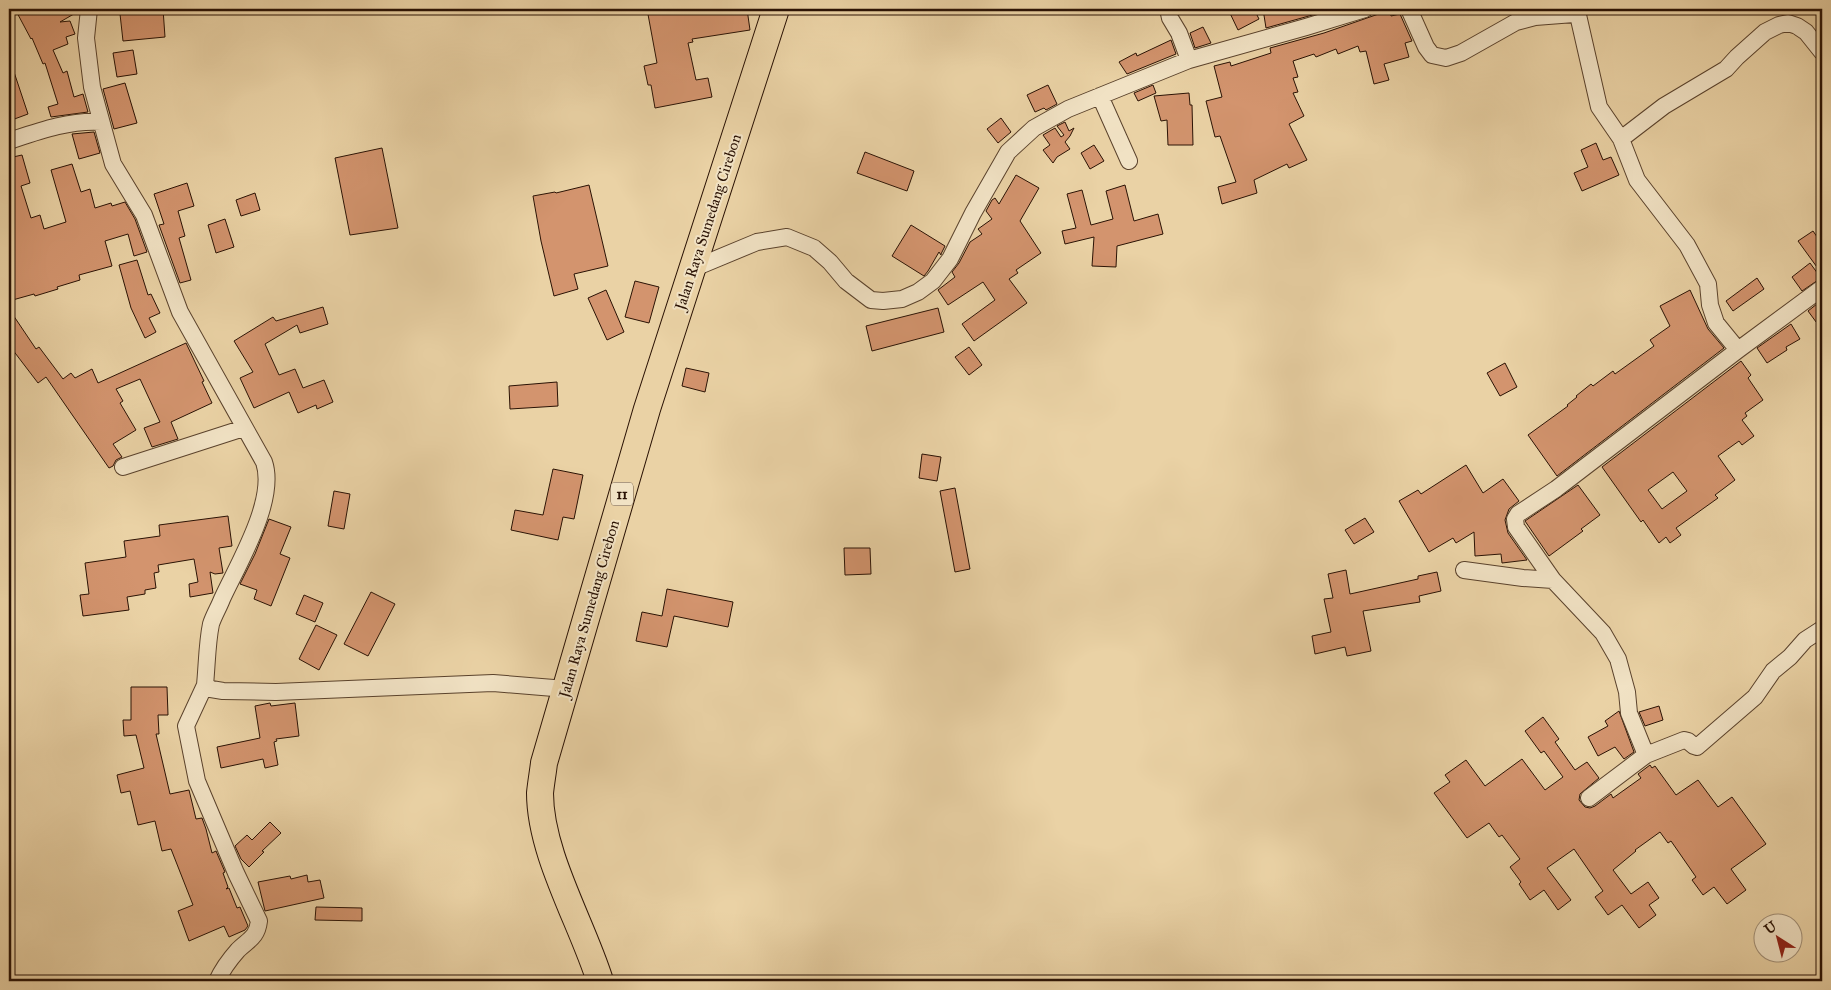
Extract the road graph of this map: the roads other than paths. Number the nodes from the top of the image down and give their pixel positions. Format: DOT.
graph roads {
  1 [pos="89,9"];
  2 [pos="776,9"];
  3 [pos="1168,9"];
  4 [pos="1365,9"];
  5 [pos="1409,9"];
  6 [pos="1822,52"];
  7 [pos="1189,60"];
  8 [pos="1100,96"];
  9 [pos="101,122"];
  10 [pos="1621,139"];
  11 [pos="9,141"];
  12 [pos="1129,161"];
  13 [pos="692,269"];
  14 [pos="1822,288"];
  15 [pos="1738,350"];
  16 [pos="244,428"];
  17 [pos="123,467"];
  18 [pos="1464,570"];
  19 [pos="1553,580"];
  20 [pos="1822,629"];
  21 [pos="205,685"];
  22 [pos="566,689"];
  23 [pos="1646,755"];
  24 [pos="1589,798"];
  25 [pos="217,981"];
  26 [pos="600,981"];
  1 -- 9 [label="street"];
  2 -- 13 [label="highway, Jalan Raya Sumedang Cirebon / 11"];
  3 -- 7 [label="street"];
  4 -- 7 [label="street"];
  5 -- 10 [label="street"];
  6 -- 10 [label="street"];
  7 -- 8 [label="street"];
  8 -- 12 [label="street"];
  8 -- 13 [label="street"];
  9 -- 11 [label="street"];
  9 -- 16 [label="street"];
  10 -- 15 [label="street"];
  13 -- 22 [label="highway, Jalan Raya Sumedang Cirebon / 11"];
  14 -- 15 [label="street"];
  15 -- 19 [label="street"];
  16 -- 17 [label="street"];
  16 -- 21 [label="street"];
  18 -- 19 [label="street"];
  19 -- 23 [label="street"];
  20 -- 23 [label="street"];
  21 -- 22 [label="street"];
  21 -- 25 [label="street"];
  22 -- 26 [label="highway, Jalan Raya Sumedang Cirebon / 11"];
  23 -- 24 [label="street"];
}
